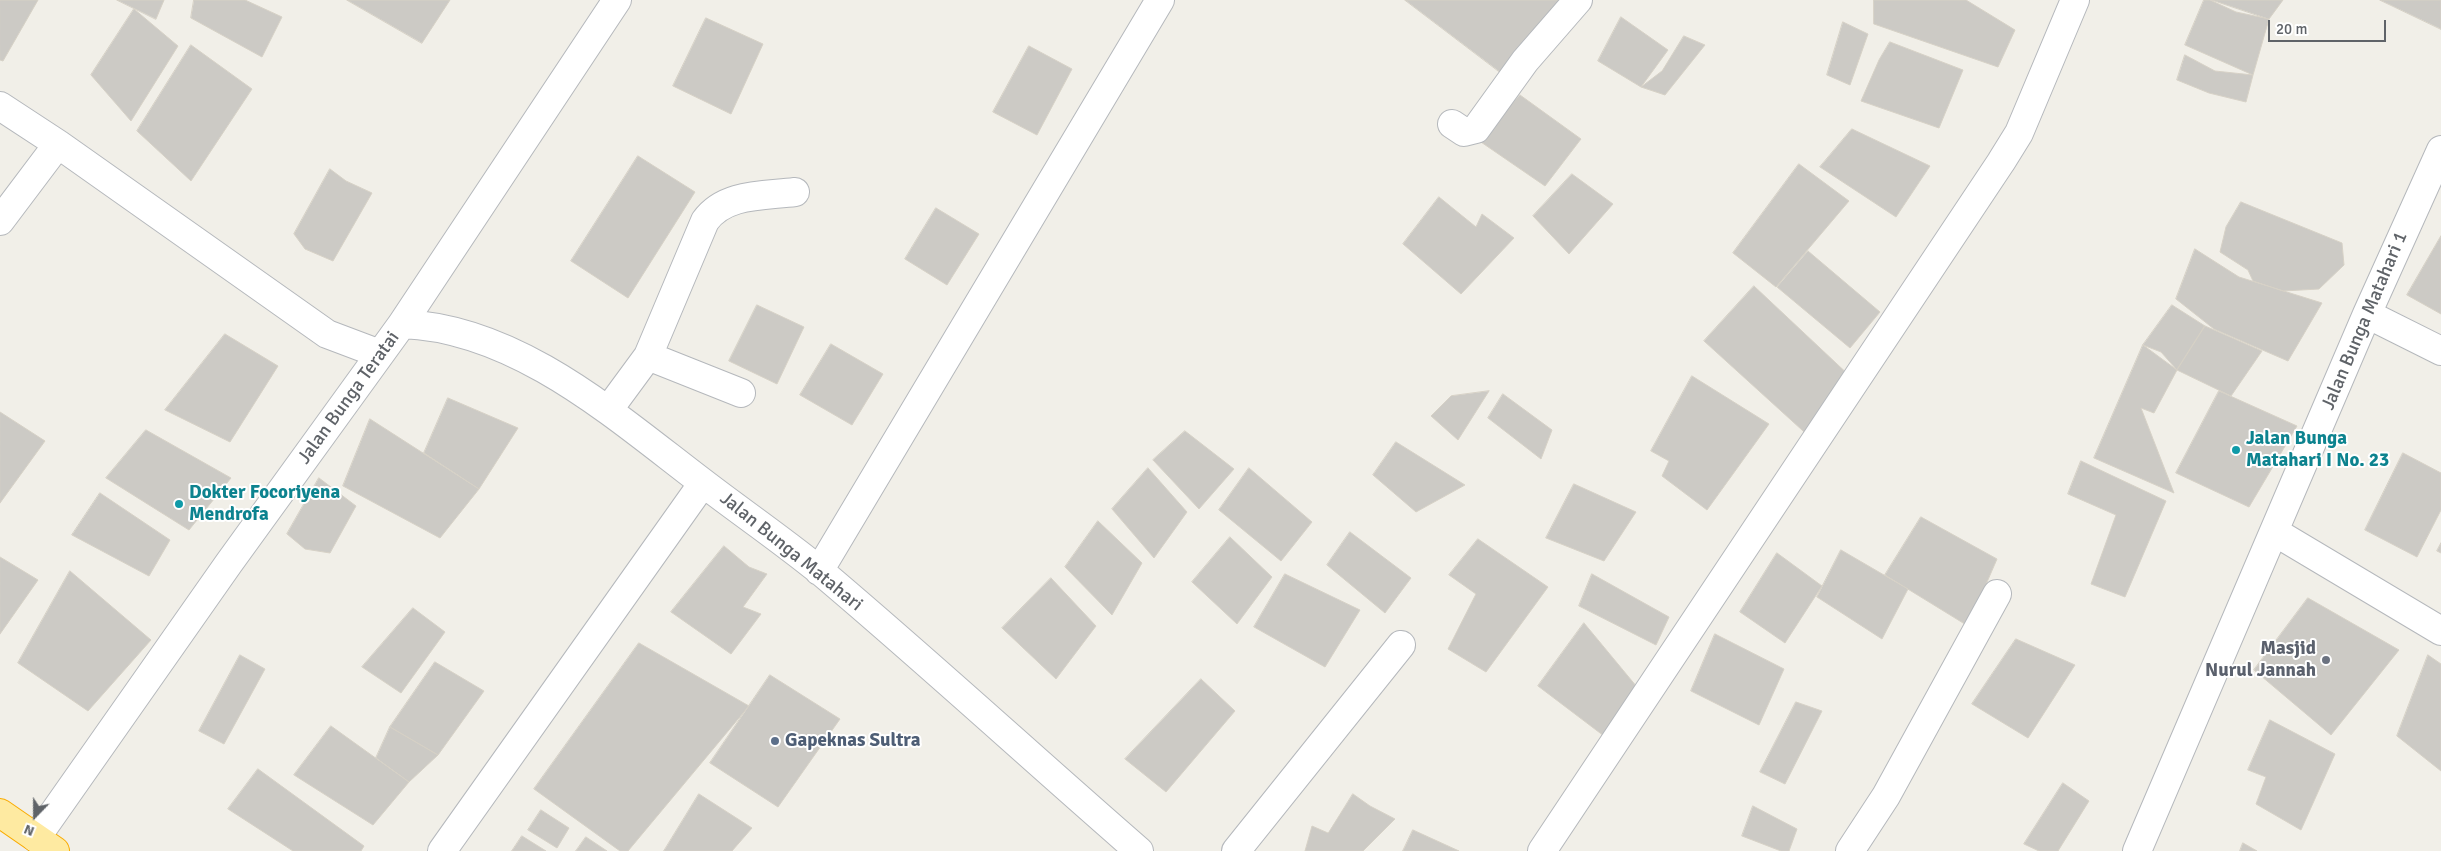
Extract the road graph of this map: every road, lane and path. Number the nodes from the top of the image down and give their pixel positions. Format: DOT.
graph roads {
  1 [pos="617,0"];
  2 [pos="1160,0"];
  3 [pos="1578,0"];
  4 [pos="2075,0"];
  5 [pos="0,106"];
  6 [pos="1452,124"];
  7 [pos="58,144"];
  8 [pos="2441,150"];
  9 [pos="795,192"];
  10 [pos="0,221"];
  11 [pos="2367,314"];
  12 [pos="402,324"];
  13 [pos="2441,351"];
  14 [pos="380,354"];
  15 [pos="648,356"];
  16 [pos="741,393"];
  17 [pos="609,409"];
  18 [pos="703,483"];
  19 [pos="2275,532"];
  20 [pos="819,570"];
  21 [pos="1997,594"];
  22 [pos="2441,631"];
  23 [pos="1401,645"];
  24 [pos="0,813"];
  25 [pos="46,845"];
  26 [pos="442,851"];
  27 [pos="1139,851"];
  28 [pos="1236,851"];
  29 [pos="1542,851"];
  30 [pos="1850,851"];
  31 [pos="2137,851"];
  1 -- 12 [label="street, Jalan Bunga Teratai"];
  2 -- 20 [label="street"];
  3 -- 6 [label="street"];
  4 -- 29 [label="street"];
  5 -- 7 [label="street"];
  7 -- 10 [label="street"];
  7 -- 14 [label="street"];
  8 -- 11 [label="street, Jalan Bunga Matahari 1"];
  9 -- 15 [label="street"];
  11 -- 13 [label="street"];
  11 -- 19 [label="street, Jalan Bunga Matahari 1"];
  12 -- 14 [label="street, Jalan Bunga Teratai"];
  12 -- 17 [label="street, Jalan Bunga Matahari"];
  14 -- 25 [label="street, Jalan Bunga Teratai"];
  15 -- 16 [label="street"];
  15 -- 17 [label="street"];
  17 -- 18 [label="street, Jalan Bunga Matahari"];
  18 -- 20 [label="street, Jalan Bunga Matahari"];
  18 -- 26 [label="street"];
  19 -- 22 [label="street"];
  19 -- 31 [label="street, Jalan Bunga Matahari 1"];
  20 -- 27 [label="street, Jalan Bunga Matahari"];
  21 -- 30 [label="street"];
  23 -- 28 [label="street"];
  24 -- 25 [label="highway"];
}
